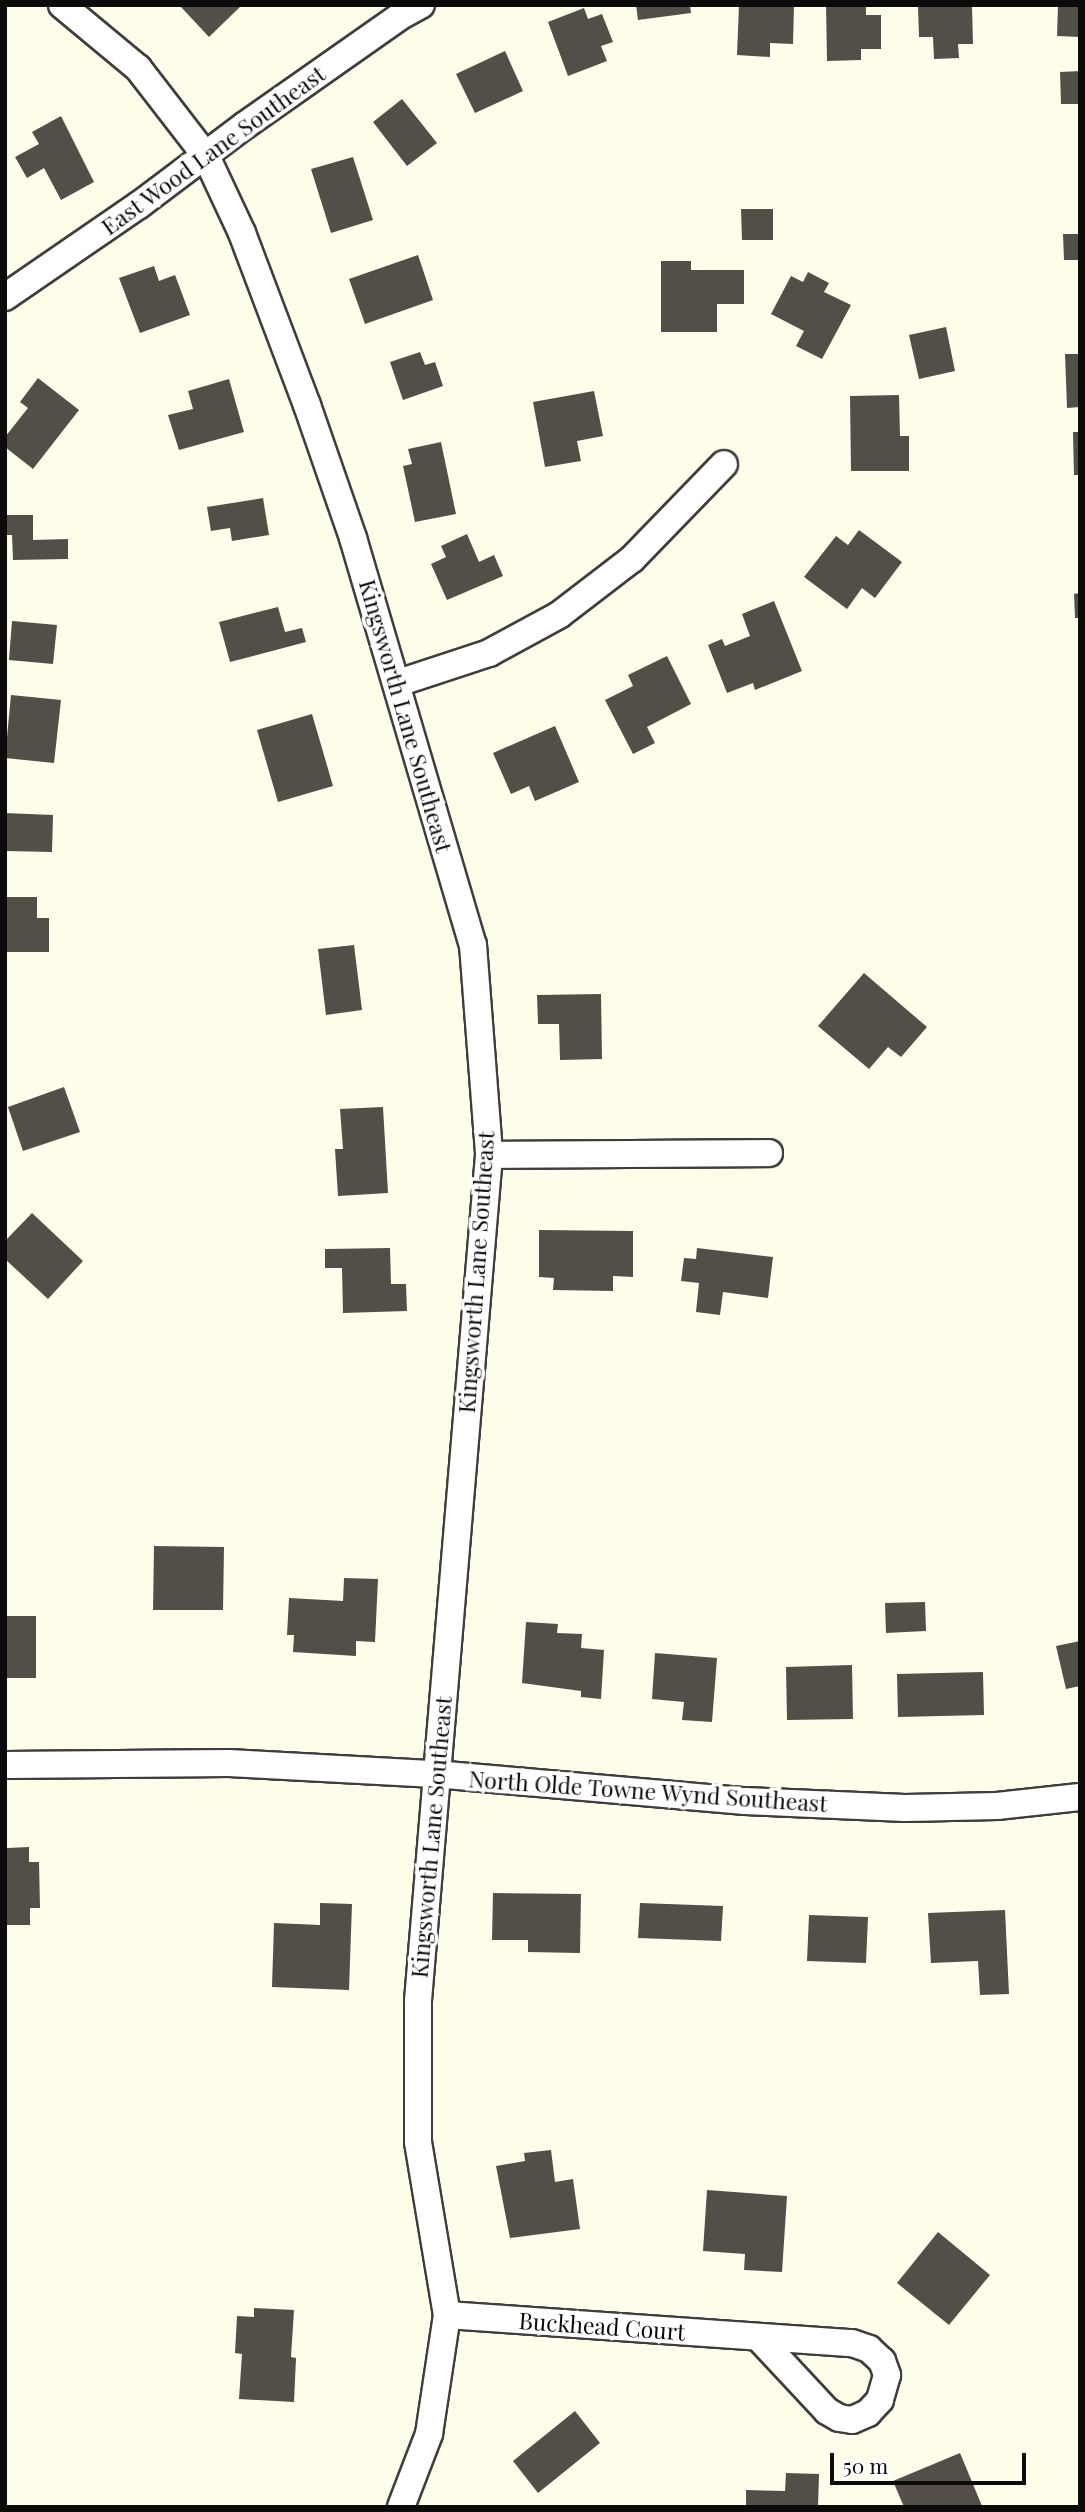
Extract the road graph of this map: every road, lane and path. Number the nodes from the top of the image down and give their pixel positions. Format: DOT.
graph roads {
  1 [pos="62,5"];
  2 [pos="421,5"];
  3 [pos="206,156"];
  4 [pos="5,297"];
  5 [pos="724,464"];
  6 [pos="398,683"];
  7 [pos="769,1153"];
  8 [pos="489,1155"];
  9 [pos="5,1765"];
  10 [pos="435,1774"];
  11 [pos="1080,1797"];
  12 [pos="447,2315"];
  13 [pos="758,2337"];
  14 [pos="401,2507"];
  1 -- 3 [label="street, Kingsworth Lane Southeast"];
  2 -- 3 [label="street, East Wood Lane Southeast"];
  3 -- 4 [label="street, East Wood Lane Southeast"];
  3 -- 6 [label="street, Kingsworth Lane Southeast"];
  5 -- 6 [label="street"];
  6 -- 8 [label="street, Kingsworth Lane Southeast"];
  7 -- 8 [label="street"];
  8 -- 10 [label="street, Kingsworth Lane Southeast"];
  9 -- 10 [label="street, North Olde Towne Wynd Southeast"];
  10 -- 11 [label="street, North Olde Towne Wynd Southeast"];
  10 -- 12 [label="street, Kingsworth Lane Southeast"];
  12 -- 13 [label="street, Buckhead Court"];
  12 -- 14 [label="street, Kingsworth Lane Southeast"];
  13 -- 13 [label="street, Buckhead Court"];
}
